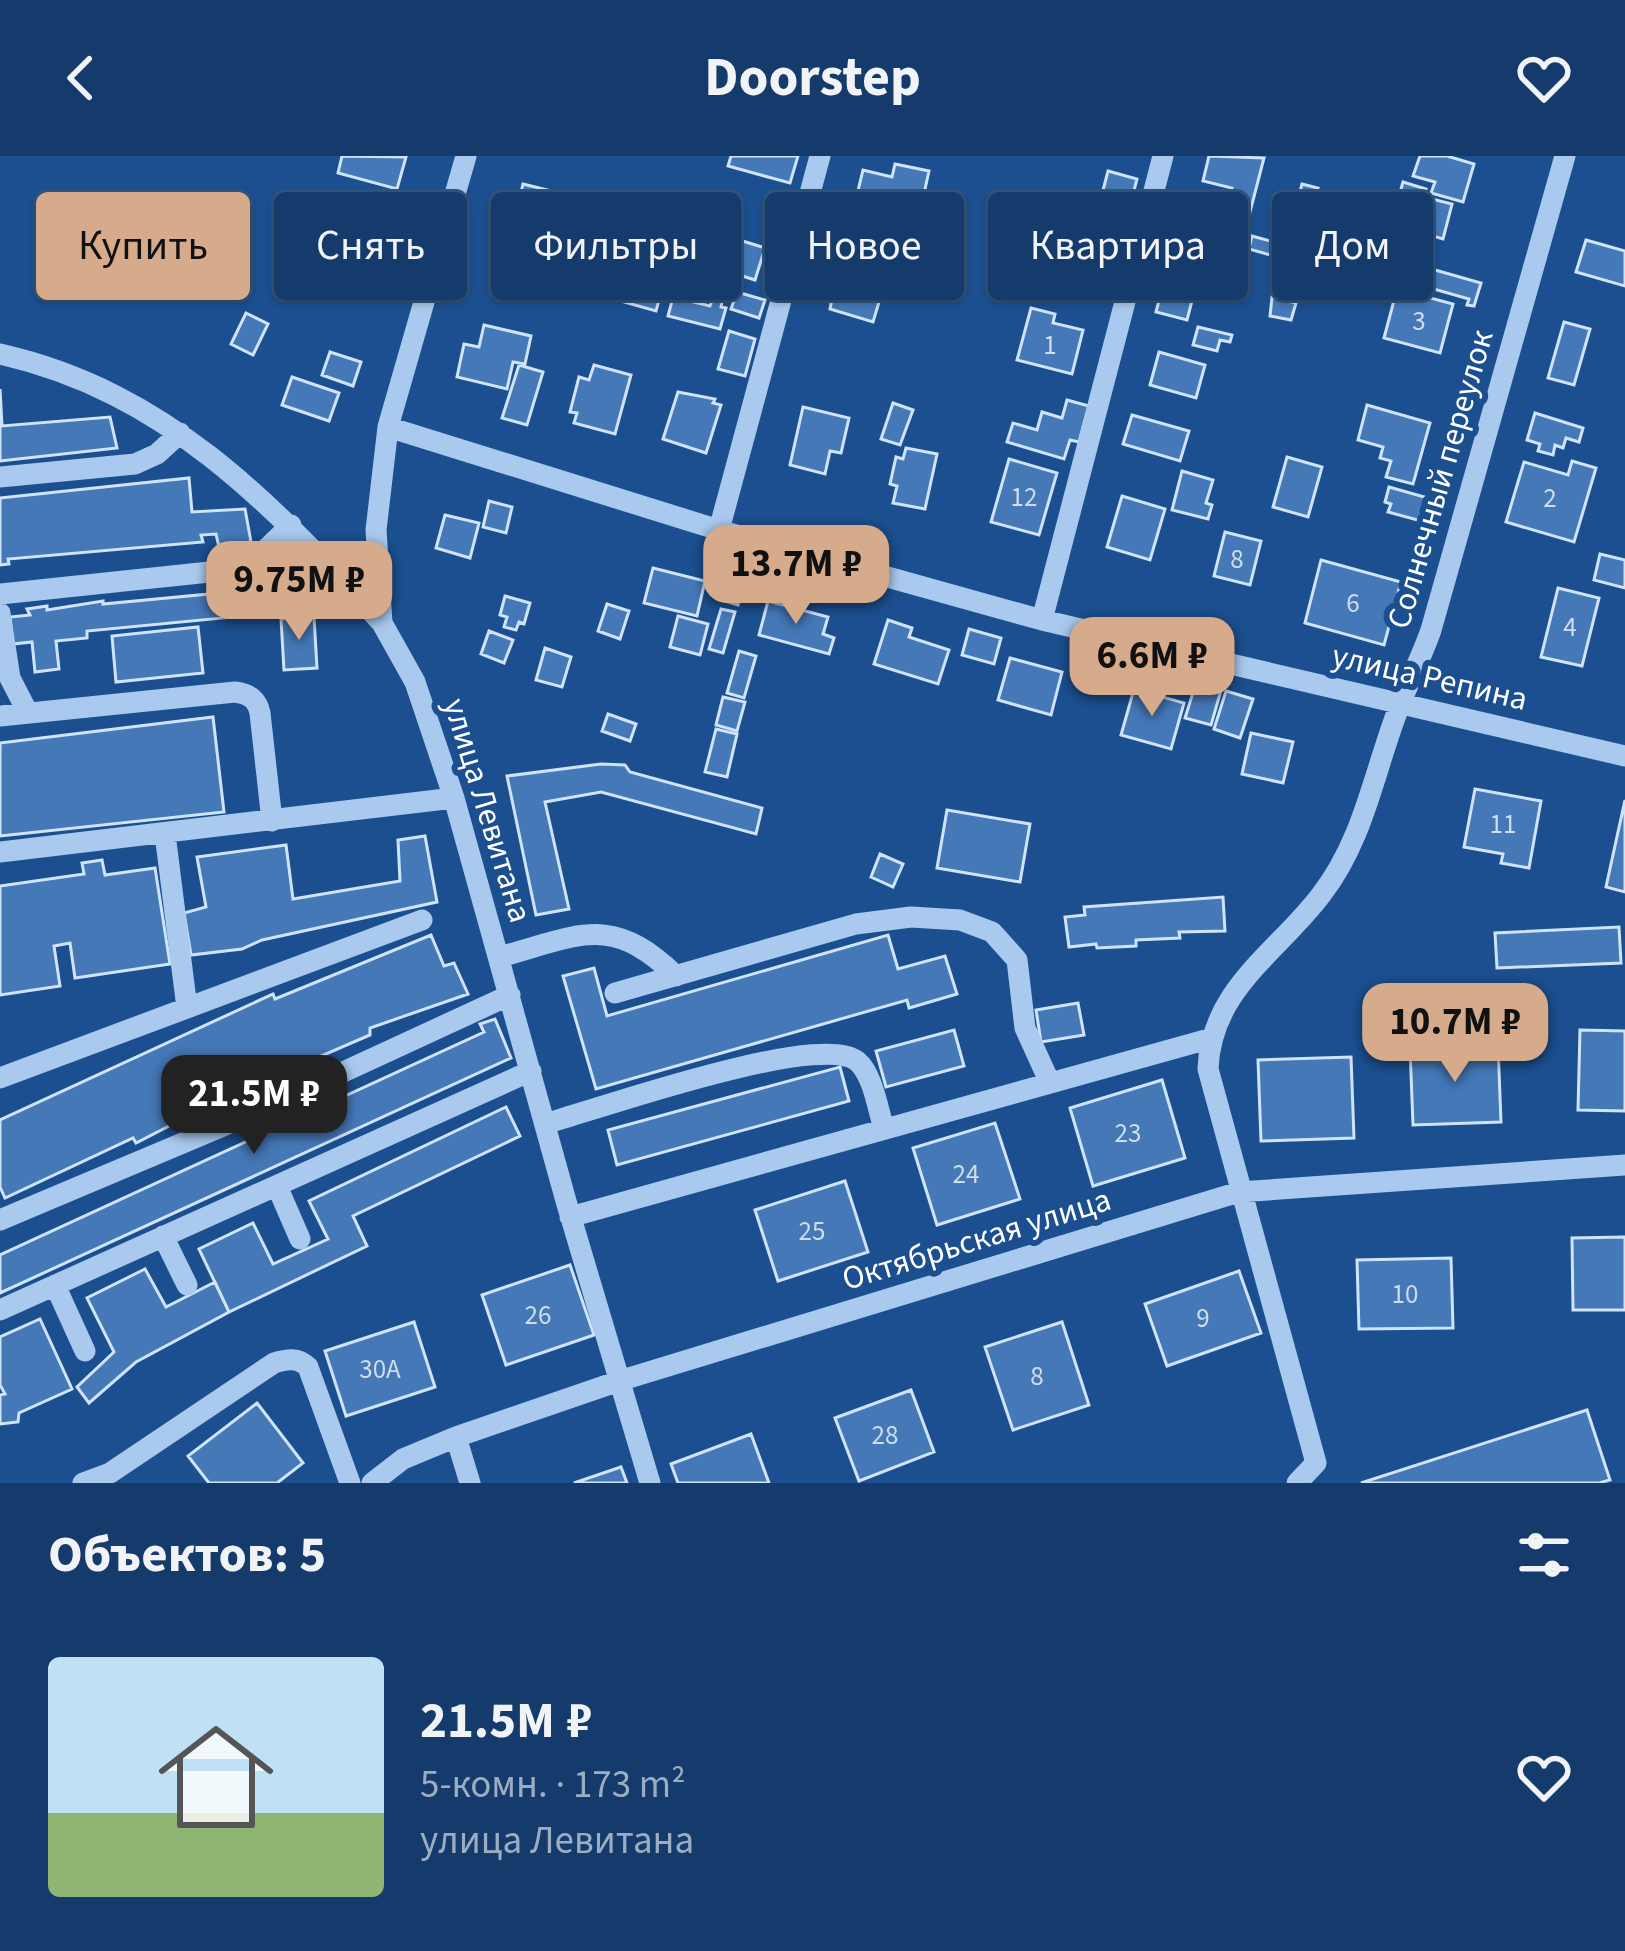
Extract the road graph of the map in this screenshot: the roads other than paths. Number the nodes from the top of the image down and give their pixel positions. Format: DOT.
graph roads {
  1 [pos="466,156"];
  2 [pos="820,156"];
  3 [pos="1163,156"];
  4 [pos="1564,156"];
  5 [pos="0,354"];
  6 [pos="388,427"];
  7 [pos="180,433"];
  8 [pos="0,477"];
  9 [pos="291,525"];
  10 [pos="719,530"];
  11 [pos="0,594"];
  12 [pos="0,613"];
  13 [pos="1042,620"];
  14 [pos="382,623"];
  15 [pos="1400,703"];
  16 [pos="28,713"];
  17 [pos="0,716"];
  18 [pos="1625,756"];
  19 [pos="454,798"];
  20 [pos="272,821"];
  21 [pos="165,834"];
  22 [pos="0,853"];
  23 [pos="422,920"];
  24 [pos="499,957"];
  25 [pos="676,976"];
  26 [pos="615,993"];
  27 [pos="510,995"];
  28 [pos="187,1008"];
  29 [pos="1212,1037"];
  30 [pos="531,1071"];
  31 [pos="0,1078"];
  32 [pos="1049,1083"];
  33 [pos="545,1124"];
  34 [pos="884,1129"];
  35 [pos="1625,1165"];
  36 [pos="277,1186"];
  37 [pos="1239,1192"];
  38 [pos="570,1217"];
  39 [pos="0,1220"];
  40 [pos="164,1236"];
  41 [pos="300,1239"];
  42 [pos="55,1285"];
  43 [pos="187,1285"];
  44 [pos="0,1310"];
  45 [pos="85,1351"];
  46 [pos="619,1381"];
  47 [pos="456,1437"];
  48 [pos="83,1483"];
  49 [pos="350,1483"];
  50 [pos="371,1483"];
  51 [pos="470,1483"];
  52 [pos="650,1483"];
  53 [pos="1298,1483"];
  1 -- 6 [label="street, улица Левитана"];
  2 -- 10 [label="street"];
  3 -- 13 [label="street"];
  4 -- 15 [label="street, Солнечный переулок"];
  5 -- 7 [label="street"];
  6 -- 10 [label="street, улица Репина"];
  6 -- 14 [label="street, улица Левитана"];
  7 -- 8 [label="street"];
  7 -- 9 [label="street"];
  9 -- 11 [label="street"];
  9 -- 14 [label="street"];
  10 -- 13 [label="street, улица Репина"];
  12 -- 16 [label="street"];
  13 -- 15 [label="street, улица Репина"];
  14 -- 19 [label="street, улица Левитана"];
  15 -- 18 [label="street, улица Репина"];
  15 -- 29 [label="street, Солнечный переулок"];
  16 -- 17 [label="street"];
  16 -- 20 [label="street"];
  19 -- 20 [label="street"];
  19 -- 24 [label="street, улица Левитана"];
  20 -- 21 [label="street"];
  21 -- 22 [label="street"];
  21 -- 28 [label="street"];
  23 -- 28 [label="street"];
  24 -- 25 [label="street"];
  24 -- 27 [label="street, улица Левитана"];
  25 -- 26 [label="street"];
  25 -- 32 [label="street"];
  27 -- 30 [label="street, улица Левитана"];
  27 -- 39 [label="street"];
  28 -- 31 [label="street"];
  29 -- 32 [label="street"];
  29 -- 37 [label="street, Солнечный переулок"];
  30 -- 33 [label="street, улица Левитана"];
  30 -- 36 [label="street"];
  32 -- 34 [label="street"];
  33 -- 34 [label="street"];
  33 -- 38 [label="street, улица Левитана"];
  34 -- 38 [label="street"];
  35 -- 37 [label="street, Октябрьская улица"];
  36 -- 40 [label="street"];
  36 -- 41 [label="street"];
  37 -- 46 [label="street, Октябрьская улица"];
  37 -- 53 [label="street, Солнечный переулок"];
  38 -- 46 [label="street, улица Левитана"];
  40 -- 42 [label="street"];
  40 -- 43 [label="street"];
  42 -- 44 [label="street"];
  42 -- 45 [label="street"];
  46 -- 47 [label="street, Октябрьская улица"];
  46 -- 52 [label="street, улица Левитана"];
  47 -- 50 [label="street, Октябрьская улица"];
  47 -- 51 [label="street"];
  48 -- 49 [label="street"];
}
